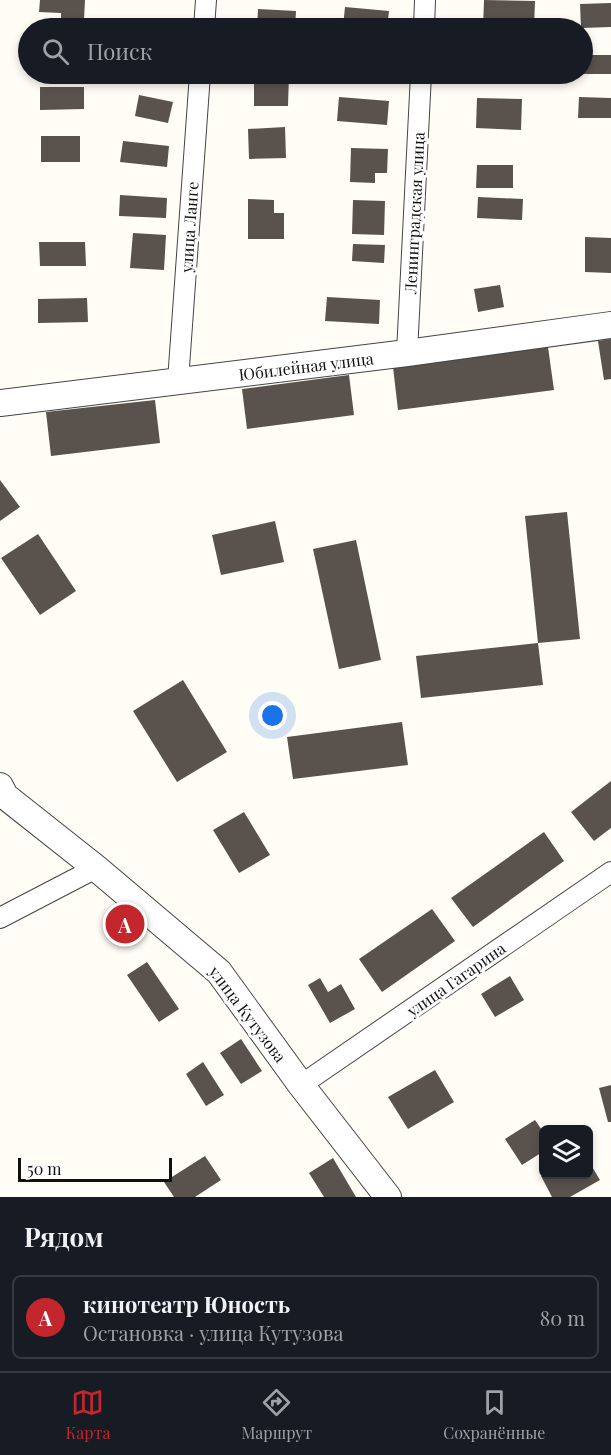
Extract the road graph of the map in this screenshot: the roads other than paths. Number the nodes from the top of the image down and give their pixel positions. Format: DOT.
graph roads {
  1 [pos="206,0"];
  2 [pos="425,0"];
  3 [pos="205,18"];
  4 [pos="424,18"];
  5 [pos="199,84"];
  6 [pos="421,84"];
  7 [pos="611,326"];
  8 [pos="407,354"];
  9 [pos="178,381"];
  10 [pos="0,403"];
  11 [pos="0,786"];
  12 [pos="96,868"];
  13 [pos="611,872"];
  14 [pos="0,918"];
  15 [pos="301,1085"];
  16 [pos="388,1197"];
  1 -- 3 [label="street"];
  2 -- 4 [label="street"];
  5 -- 9 [label="street, улица Ланге"];
  6 -- 8 [label="street, Ленинградская улица"];
  7 -- 8 [label="street, Юбилейная улица"];
  8 -- 9 [label="street, Юбилейная улица"];
  9 -- 10 [label="street, Юбилейная улица"];
  11 -- 12 [label="street, улица Кутузова"];
  12 -- 14 [label="street"];
  12 -- 15 [label="street, улица Кутузова"];
  13 -- 15 [label="street, улица Гагарина"];
  15 -- 16 [label="street, улица Кутузова"];
}
